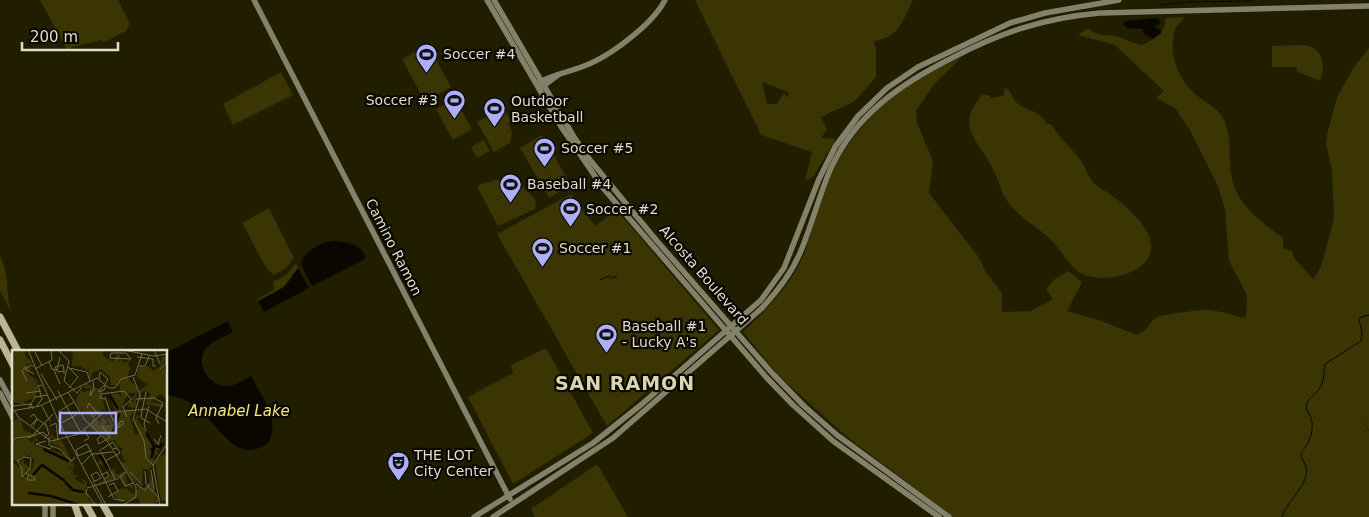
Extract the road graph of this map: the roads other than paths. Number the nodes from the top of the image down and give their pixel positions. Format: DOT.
graph roads {
  1 [pos="254,0"];
  2 [pos="487,0"];
  3 [pos="494,0"];
  4 [pos="665,0"];
  5 [pos="1119,0"];
  6 [pos="1369,6"];
  7 [pos="543,83"];
  8 [pos="537,86"];
  9 [pos="0,317"];
  10 [pos="732,326"];
  11 [pos="726,331"];
  12 [pos="737,332"];
  13 [pos="731,336"];
  14 [pos="0,340"];
  15 [pos="17,350"];
  16 [pos="12,363"];
  17 [pos="0,380"];
  18 [pos="0,393"];
  19 [pos="12,402"];
  20 [pos="12,416"];
  21 [pos="510,497"];
  22 [pos="45,504"];
  23 [pos="53,504"];
  24 [pos="74,504"];
  25 [pos="86,504"];
  26 [pos="98,504"];
  27 [pos="103,504"];
  28 [pos="514,505"];
  29 [pos="45,517"];
  30 [pos="53,517"];
  31 [pos="79,517"];
  32 [pos="93,517"];
  33 [pos="105,517"];
  34 [pos="110,517"];
  35 [pos="474,517"];
  36 [pos="493,517"];
  37 [pos="939,517"];
  38 [pos="949,517"];
  1 -- 21 [label="main road, Camino Ramon"];
  2 -- 8 [label="main road, Alcosta Boulevard"];
  3 -- 7 [label="main road, Alcosta Boulevard"];
  4 -- 7 [label="main road"];
  5 -- 10 [label="main road"];
  6 -- 12 [label="main road"];
  7 -- 8 [label="main road"];
  7 -- 10 [label="main road, Alcosta Boulevard"];
  8 -- 11 [label="main road, Alcosta Boulevard"];
  9 -- 15 [label="highway"];
  10 -- 11 [label="main road"];
  10 -- 12 [label="main road, Alcosta Boulevard"];
  11 -- 13 [label="main road, Alcosta Boulevard"];
  11 -- 21 [label="main road"];
  12 -- 13 [label="main road"];
  12 -- 38 [label="main road, Alcosta Boulevard"];
  13 -- 28 [label="main road"];
  13 -- 37 [label="main road, Alcosta Boulevard"];
  14 -- 16 [label="highway"];
  17 -- 19 [label="main road"];
  18 -- 20 [label="main road"];
  21 -- 28 [label="main road, Camino Ramon"];
  21 -- 35 [label="main road"];
  22 -- 29 [label="main road"];
  23 -- 30 [label="main road"];
  24 -- 31 [label="highway"];
  25 -- 32 [label="highway"];
  26 -- 33 [label="highway"];
  27 -- 34 [label="highway"];
  28 -- 36 [label="main road"];
}
